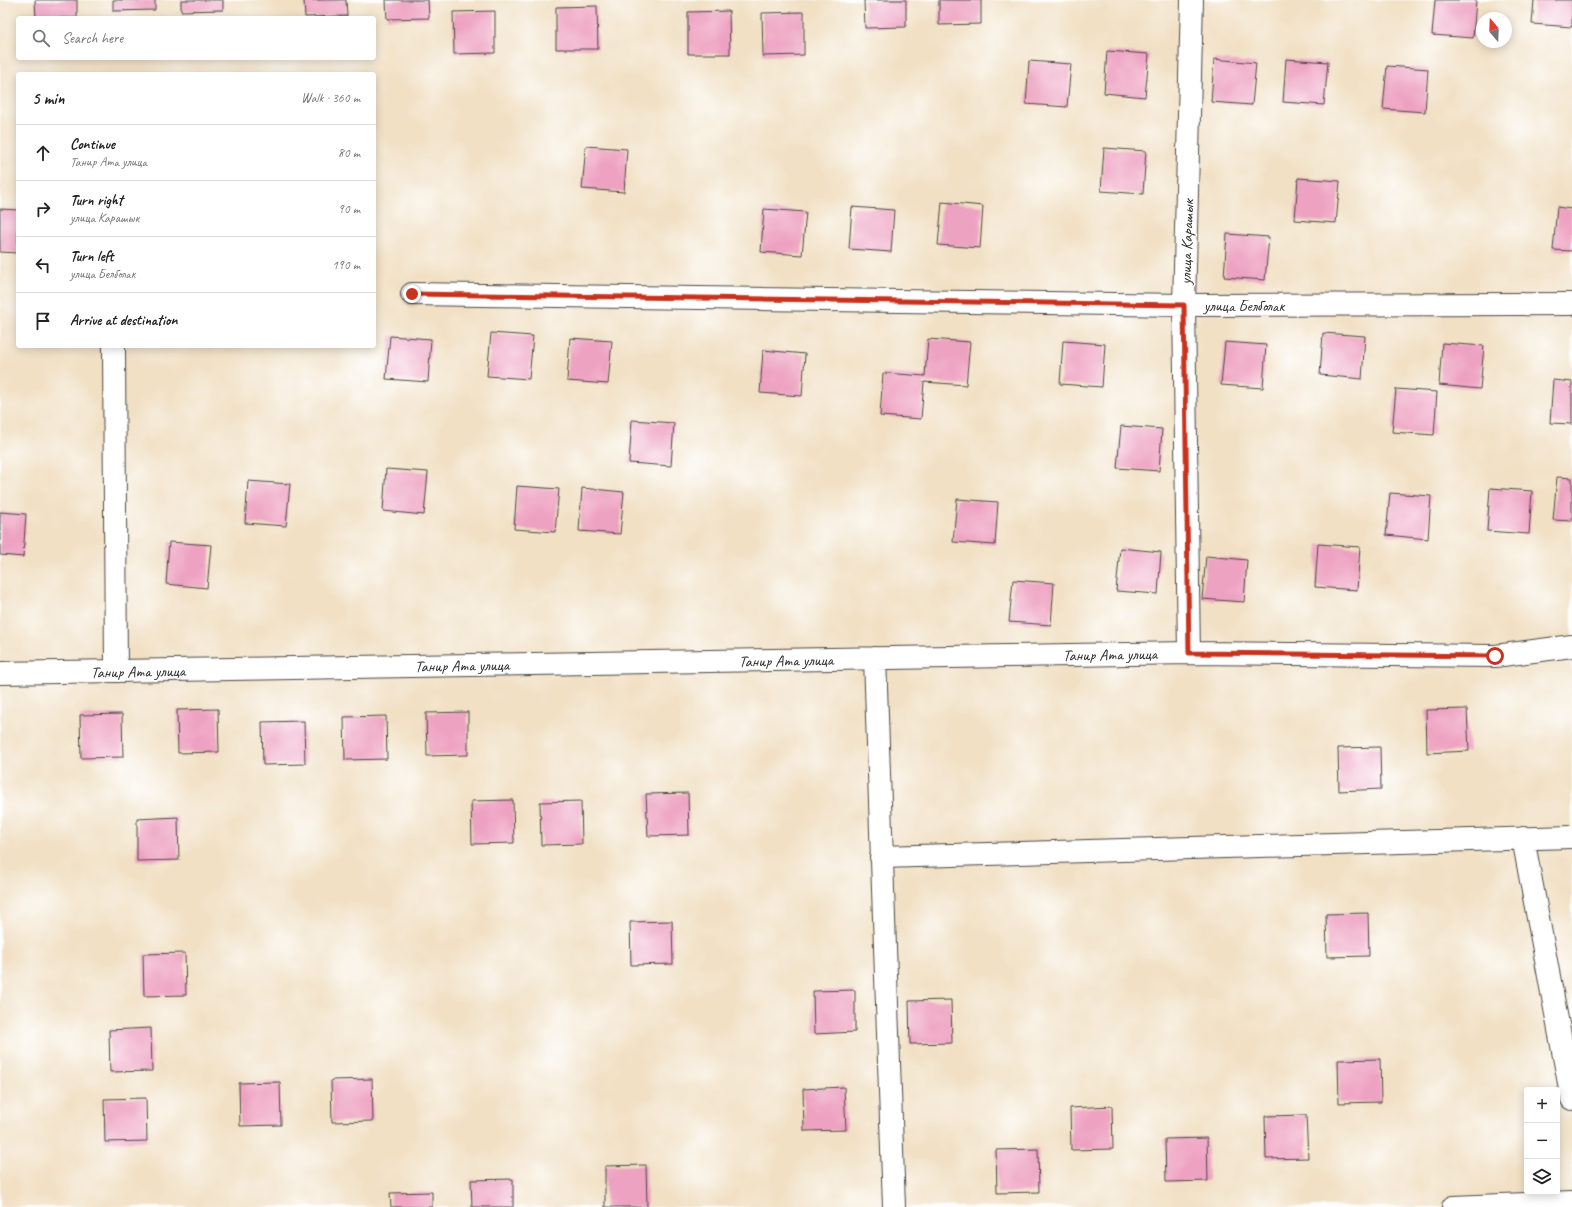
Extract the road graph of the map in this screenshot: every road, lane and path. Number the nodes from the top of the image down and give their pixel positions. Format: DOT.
graph roads {
  1 [pos="1192,0"];
  2 [pos="412,294"];
  3 [pos="1572,304"];
  4 [pos="1184,305"];
  5 [pos="114,348"];
  6 [pos="1572,646"];
  7 [pos="1189,653"];
  8 [pos="875,658"];
  9 [pos="116,671"];
  10 [pos="0,673"];
  11 [pos="1572,837"];
  12 [pos="1523,838"];
  13 [pos="881,857"];
  14 [pos="1572,1099"];
  15 [pos="1572,1202"];
  16 [pos="894,1207"];
  17 [pos="1453,1207"];
  1 -- 4 [label="street, улица Карашык"];
  2 -- 4 [label="street, улица Белболак"];
  3 -- 4 [label="street, улица Белболак"];
  4 -- 7 [label="street, улица Карашык"];
  5 -- 9 [label="street"];
  6 -- 7 [label="street, Танир Ата улица"];
  7 -- 8 [label="street, Танир Ата улица"];
  8 -- 9 [label="street, Танир Ата улица"];
  8 -- 13 [label="street"];
  9 -- 10 [label="street, Танир Ата улица"];
  11 -- 12 [label="street"];
  12 -- 13 [label="street"];
  12 -- 14 [label="street"];
  13 -- 16 [label="street"];
  15 -- 17 [label="street"];
}
